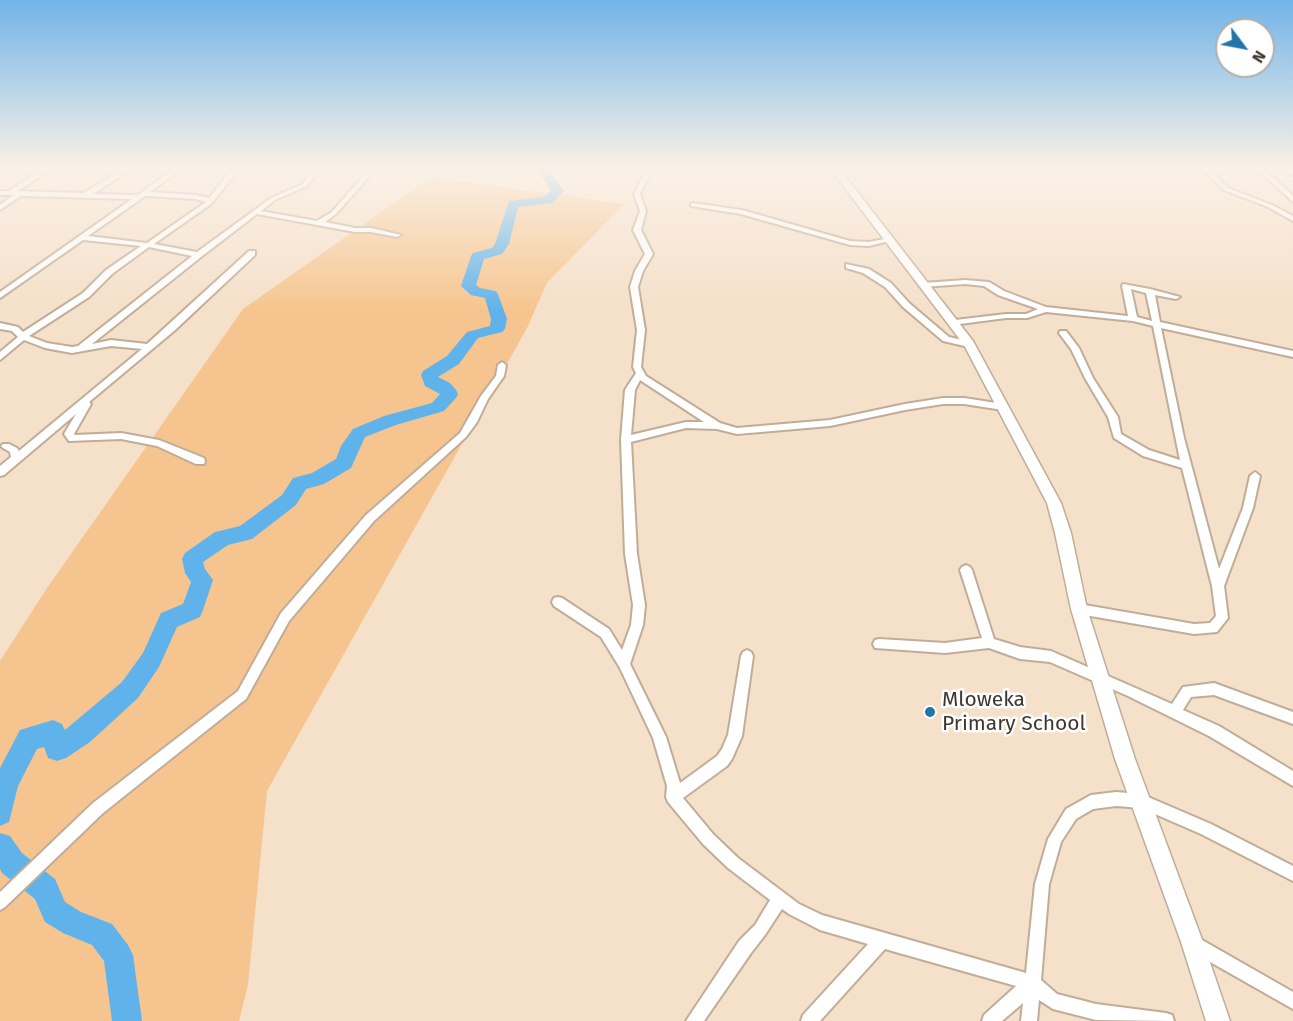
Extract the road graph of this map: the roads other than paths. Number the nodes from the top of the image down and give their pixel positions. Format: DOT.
graph roads {
  1 [pos="115,215"];
  2 [pos="191,215"];
  3 [pos="252,215"];
  4 [pos="271,215"];
  5 [pos="332,215"];
  6 [pos="642,215"];
  7 [pos="751,215"];
  8 [pos="870,215"];
  9 [pos="319,223"];
  10 [pos="397,235"];
  11 [pos="82,238"];
  12 [pos="889,240"];
  13 [pos="148,245"];
  14 [pos="252,253"];
  15 [pos="198,255"];
  16 [pos="849,266"];
  17 [pos="923,285"];
  18 [pos="1150,291"];
  19 [pos="0,296"];
  20 [pos="1176,297"];
  21 [pos="1045,309"];
  22 [pos="1133,320"];
  23 [pos="955,323"];
  24 [pos="1156,324"];
  25 [pos="0,326"];
  26 [pos="1063,333"];
  27 [pos="23,337"];
  28 [pos="969,344"];
  29 [pos="147,347"];
  30 [pos="81,348"];
  31 [pos="1293,354"];
  32 [pos="0,357"];
  33 [pos="502,365"];
  34 [pos="639,375"];
  35 [pos="92,394"];
  36 [pos="1003,407"];
  37 [pos="717,426"];
  38 [pos="626,440"];
  39 [pos="6,446"];
  40 [pos="16,458"];
  41 [pos="200,461"];
  42 [pos="1185,465"];
  43 [pos="0,472"];
  44 [pos="1255,477"];
  45 [pos="966,570"];
  46 [pos="1218,586"];
  47 [pos="558,602"];
  48 [pos="1079,609"];
  49 [pos="989,643"];
  50 [pos="879,644"];
  51 [pos="747,656"];
  52 [pos="624,664"];
  53 [pos="1100,679"];
  54 [pos="1174,712"];
  55 [pos="1293,718"];
  56 [pos="1293,779"];
  57 [pos="673,797"];
  58 [pos="1141,801"];
  59 [pos="1293,874"];
  60 [pos="779,899"];
  61 [pos="0,902"];
  62 [pos="882,940"];
  63 [pos="1192,942"];
  64 [pos="1032,982"];
  65 [pos="1293,1001"];
  66 [pos="694,1021"];
  67 [pos="809,1021"];
  68 [pos="990,1021"];
  69 [pos="1029,1021"];
  70 [pos="1166,1021"];
  71 [pos="1218,1021"];
  1 -- 11 [label="street"];
  2 -- 13 [label="street"];
  3 -- 15 [label="street"];
  4 -- 9 [label="street"];
  5 -- 9 [label="street"];
  6 -- 34 [label="street"];
  7 -- 12 [label="street"];
  8 -- 12 [label="main road"];
  9 -- 10 [label="street"];
  11 -- 13 [label="street"];
  11 -- 19 [label="street"];
  12 -- 17 [label="main road"];
  13 -- 15 [label="street"];
  13 -- 27 [label="street"];
  14 -- 29 [label="street"];
  15 -- 30 [label="street"];
  16 -- 28 [label="street"];
  17 -- 21 [label="street"];
  17 -- 23 [label="main road"];
  18 -- 20 [label="street"];
  18 -- 22 [label="street"];
  18 -- 24 [label="street"];
  21 -- 22 [label="street"];
  21 -- 23 [label="street"];
  22 -- 24 [label="street"];
  23 -- 28 [label="main road"];
  24 -- 31 [label="street"];
  24 -- 42 [label="street"];
  25 -- 27 [label="street"];
  26 -- 42 [label="street"];
  27 -- 30 [label="street"];
  27 -- 32 [label="street"];
  28 -- 36 [label="main road"];
  29 -- 30 [label="street"];
  29 -- 35 [label="street"];
  33 -- 61 [label="street"];
  34 -- 37 [label="street"];
  34 -- 38 [label="street"];
  35 -- 40 [label="street"];
  35 -- 41 [label="street"];
  36 -- 37 [label="street"];
  36 -- 48 [label="main road"];
  37 -- 38 [label="street"];
  38 -- 52 [label="street"];
  39 -- 40 [label="street"];
  40 -- 43 [label="street"];
  42 -- 46 [label="street"];
  44 -- 46 [label="street"];
  45 -- 49 [label="street"];
  46 -- 48 [label="street"];
  47 -- 52 [label="street"];
  48 -- 53 [label="main road"];
  49 -- 50 [label="street"];
  49 -- 53 [label="street"];
  51 -- 57 [label="street"];
  52 -- 57 [label="street"];
  53 -- 54 [label="street"];
  53 -- 58 [label="main road"];
  54 -- 55 [label="street"];
  54 -- 56 [label="street"];
  57 -- 60 [label="street"];
  58 -- 59 [label="street"];
  58 -- 63 [label="main road"];
  58 -- 64 [label="street"];
  60 -- 62 [label="street"];
  60 -- 66 [label="street"];
  62 -- 64 [label="street"];
  62 -- 67 [label="street"];
  63 -- 65 [label="street"];
  63 -- 71 [label="main road"];
  64 -- 68 [label="street"];
  64 -- 69 [label="street"];
  64 -- 70 [label="street"];
}
